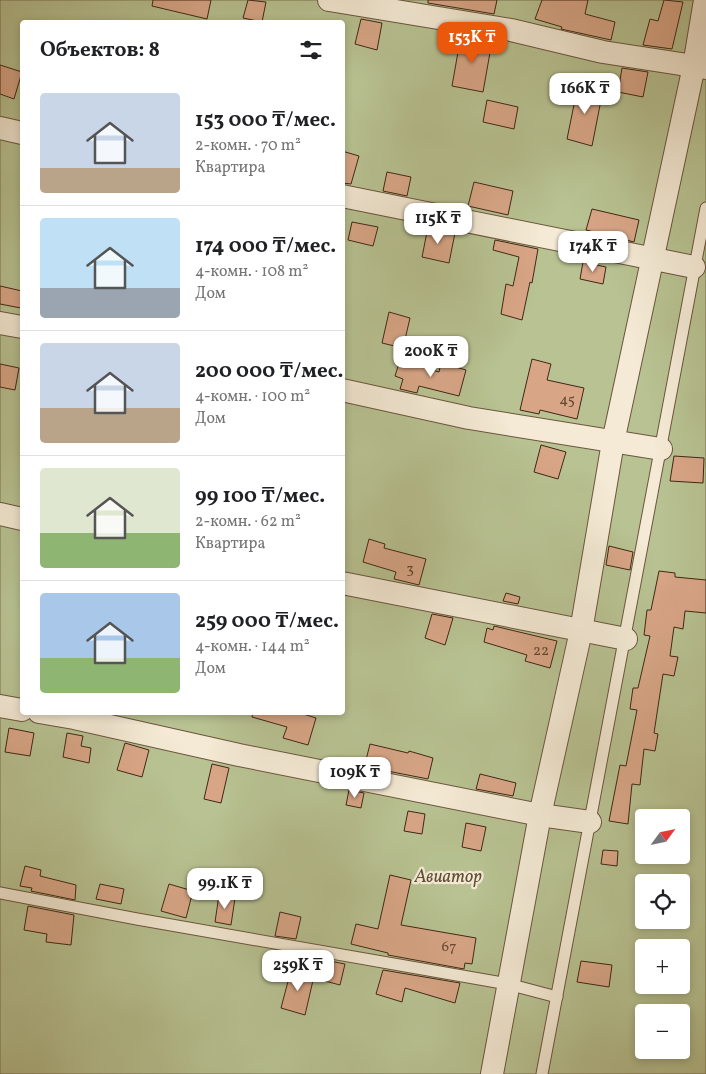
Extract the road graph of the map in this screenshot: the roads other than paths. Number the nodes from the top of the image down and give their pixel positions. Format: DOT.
graph roads {
  1 [pos="328,0"];
  2 [pos="705,0"];
  3 [pos="700,67"];
  4 [pos="0,128"];
  5 [pos="20,133"];
  6 [pos="345,197"];
  7 [pos="706,208"];
  8 [pos="652,259"];
  9 [pos="694,267"];
  10 [pos="0,323"];
  11 [pos="20,327"];
  12 [pos="345,391"];
  13 [pos="613,442"];
  14 [pos="661,449"];
  15 [pos="0,514"];
  16 [pos="20,519"];
  17 [pos="345,584"];
  18 [pos="581,631"];
  19 [pos="626,639"];
  20 [pos="0,706"];
  21 [pos="20,710"];
  22 [pos="56,715"];
  23 [pos="540,815"];
  24 [pos="590,822"];
  25 [pos="0,893"];
  26 [pos="508,984"];
  27 [pos="557,997"];
  28 [pos="492,1074"];
  29 [pos="542,1074"];
  1 -- 3 [label="street"];
  2 -- 3 [label="street"];
  3 -- 8 [label="street"];
  4 -- 5 [label="street"];
  6 -- 8 [label="street"];
  7 -- 9 [label="lane"];
  8 -- 9 [label="street"];
  8 -- 13 [label="street"];
  9 -- 14 [label="lane"];
  10 -- 11 [label="street"];
  12 -- 13 [label="street"];
  13 -- 14 [label="street"];
  13 -- 18 [label="street"];
  14 -- 19 [label="lane"];
  15 -- 16 [label="street"];
  17 -- 18 [label="street"];
  18 -- 19 [label="street"];
  18 -- 23 [label="street"];
  19 -- 24 [label="lane"];
  20 -- 21 [label="street"];
  22 -- 23 [label="street"];
  23 -- 24 [label="street"];
  23 -- 26 [label="street"];
  24 -- 27 [label="lane"];
  25 -- 26 [label="lane"];
  26 -- 27 [label="lane"];
  26 -- 28 [label="street"];
  27 -- 29 [label="lane"];
}
